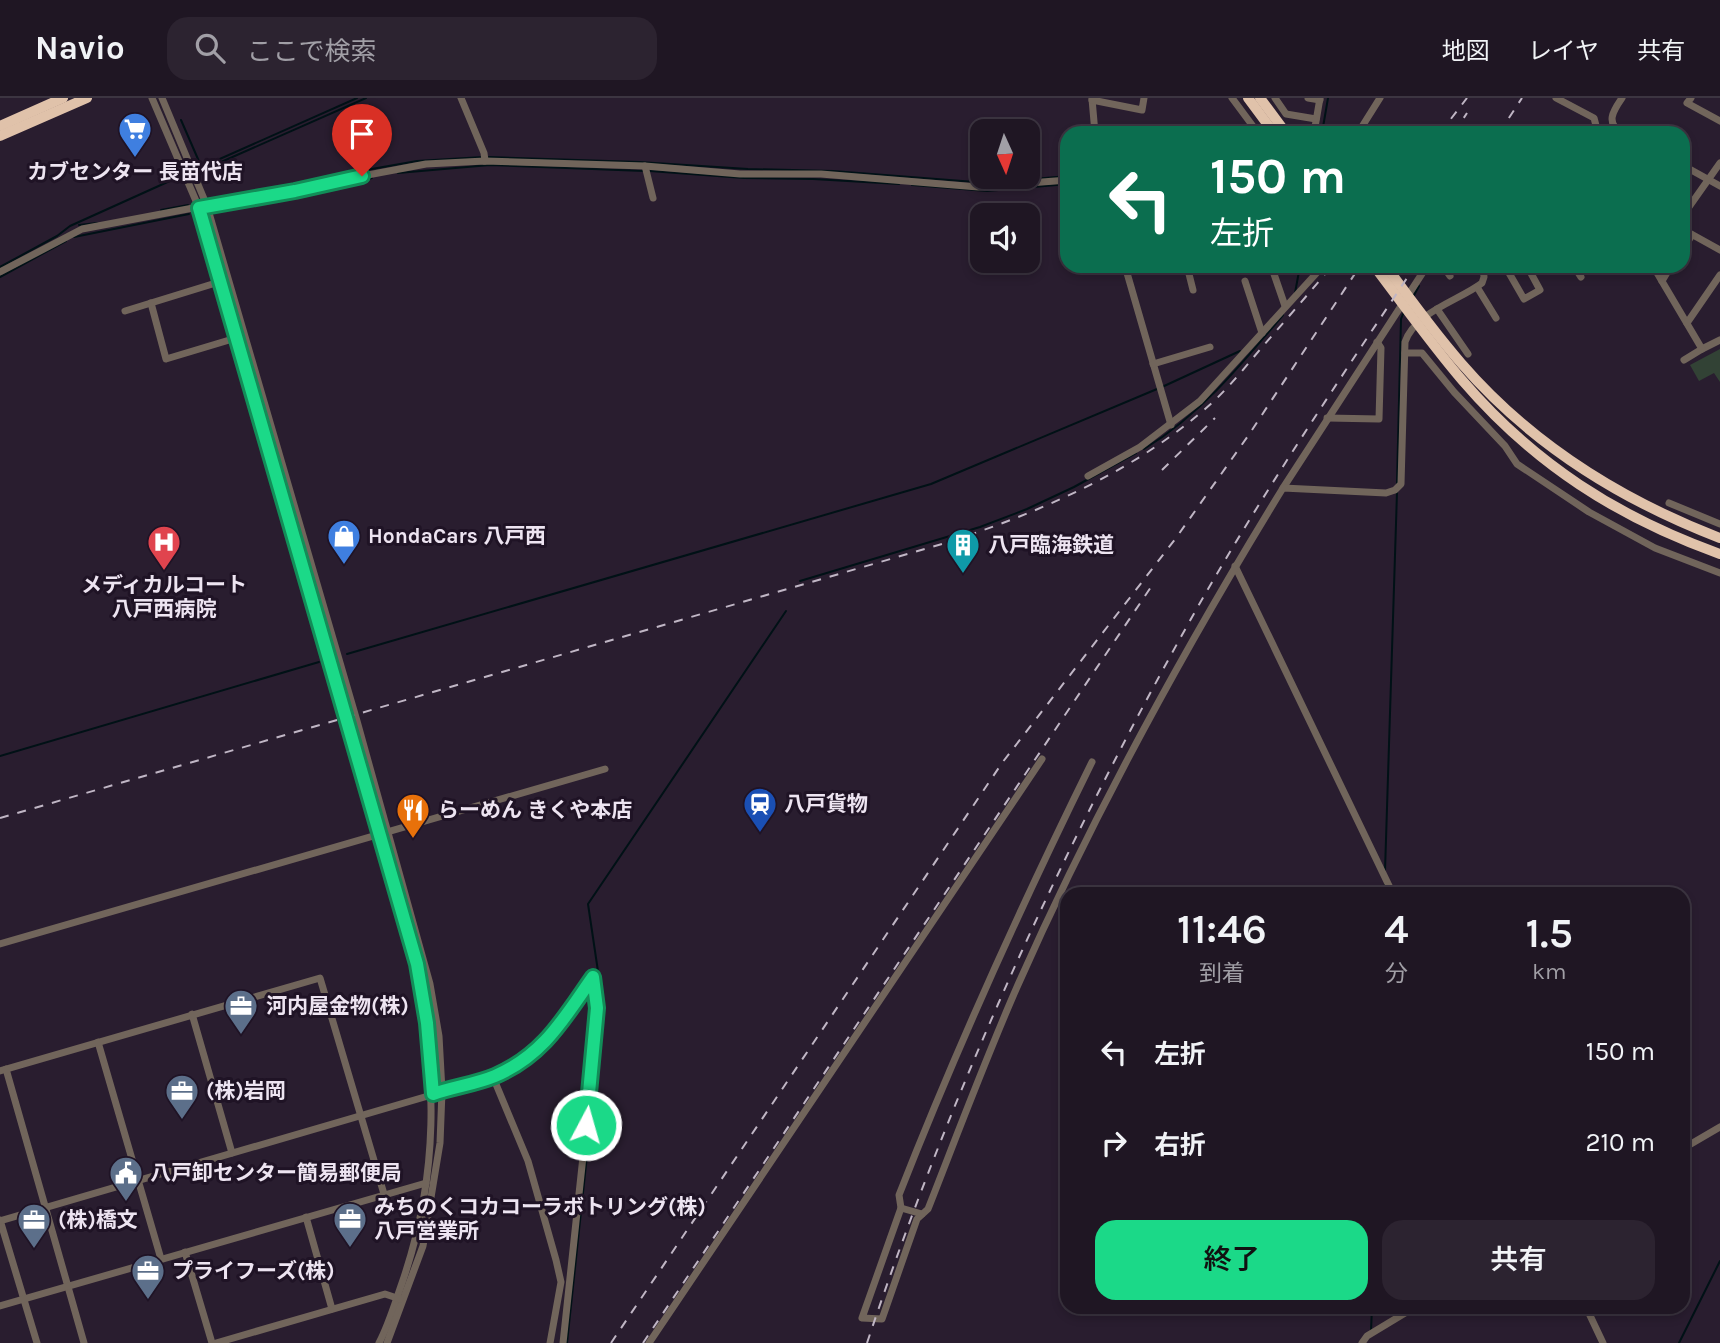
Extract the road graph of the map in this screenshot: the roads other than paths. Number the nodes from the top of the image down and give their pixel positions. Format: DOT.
graph roads {
  1 [pos="63,98"];
  2 [pos="87,98"];
  3 [pos="152,98"];
  4 [pos="162,98"];
  5 [pos="461,98"];
  6 [pos="1144,98"];
  7 [pos="1232,98"];
  8 [pos="1248,98"];
  9 [pos="1260,98"];
  10 [pos="1275,98"];
  11 [pos="1308,98"];
  12 [pos="1380,98"];
  13 [pos="1556,98"];
  14 [pos="1622,98"];
  15 [pos="1691,98"];
  16 [pos="1092,99"];
  17 [pos="1320,99"];
  18 [pos="1316,120"];
  19 [pos="1720,121"];
  20 [pos="0,126"];
  21 [pos="340,126"];
  22 [pos="1094,126"];
  23 [pos="1253,126"];
  24 [pos="1269,126"];
  25 [pos="1281,126"];
  26 [pos="1315,126"];
  27 [pos="1362,126"];
  28 [pos="1596,126"];
  29 [pos="1614,126"];
  30 [pos="0,136"];
  31 [pos="485,161"];
  32 [pos="1720,163"];
  33 [pos="645,166"];
  34 [pos="1690,170"];
  35 [pos="362,176"];
  36 [pos="1708,180"];
  37 [pos="1060,181"];
  38 [pos="1720,186"];
  39 [pos="653,198"];
  40 [pos="1690,206"];
  41 [pos="203,207"];
  42 [pos="1692,235"];
  43 [pos="1690,238"];
  44 [pos="1720,250"];
  45 [pos="0,272"];
  46 [pos="1127,273"];
  47 [pos="1189,273"];
  48 [pos="1316,273"];
  49 [pos="1379,273"];
  50 [pos="1391,273"];
  51 [pos="1422,273"];
  52 [pos="1448,273"];
  53 [pos="1484,273"];
  54 [pos="1509,273"];
  55 [pos="1531,273"];
  56 [pos="1578,273"];
  57 [pos="1657,273"];
  58 [pos="1666,273"];
  59 [pos="1274,274"];
  60 [pos="1720,275"];
  61 [pos="1450,276"];
  62 [pos="1581,277"];
  63 [pos="1245,281"];
  64 [pos="1661,281"];
  65 [pos="219,282"];
  66 [pos="1477,287"];
  67 [pos="1194,290"];
  68 [pos="151,303"];
  69 [pos="1285,306"];
  70 [pos="1437,309"];
  71 [pos="125,311"];
  72 [pos="1496,318"];
  73 [pos="1687,323"];
  74 [pos="1262,332"];
  75 [pos="236,338"];
  76 [pos="1720,340"];
  77 [pos="1377,342"];
  78 [pos="1210,347"];
  79 [pos="1702,349"];
  80 [pos="1405,353"];
  81 [pos="1468,354"];
  82 [pos="1684,360"];
  83 [pos="1153,364"];
  84 [pos="1327,418"];
  85 [pos="1171,425"];
  86 [pos="1087,476"];
  87 [pos="1283,488"];
  88 [pos="1669,503"];
  89 [pos="1720,524"];
  90 [pos="1720,538"];
  91 [pos="1720,554"];
  92 [pos="1235,566"];
  93 [pos="1720,573"];
  94 [pos="1042,759"];
  95 [pos="1092,762"];
  96 [pos="605,769"];
  97 [pos="384,834"];
  98 [pos="1064,887"];
  99 [pos="1390,887"];
  100 [pos="1060,895"];
  101 [pos="0,944"];
  102 [pos="192,1014"];
  103 [pos="98,1042"];
  104 [pos="3,1070"];
  105 [pos="493,1077"];
  106 [pos="442,1091"];
  107 [pos="433,1094"];
  108 [pos="360,1116"];
  109 [pos="1720,1127"];
  110 [pos="1690,1144"];
  111 [pos="232,1153"];
  112 [pos="137,1181"];
  113 [pos="426,1182"];
  114 [pos="384,1194"];
  115 [pos="45,1207"];
  116 [pos="901,1208"];
  117 [pos="922,1214"];
  118 [pos="306,1217"];
  119 [pos="0,1220"];
  120 [pos="185,1252"];
  121 [pos="161,1259"];
  122 [pos="68,1286"];
  123 [pos="24,1299"];
  124 [pos="400,1299"];
  125 [pos="0,1306"];
  126 [pos="332,1309"];
  127 [pos="1404,1314"];
  128 [pos="1589,1314"];
  129 [pos="1365,1338"];
  130 [pos="37,1343"];
  131 [pos="84,1343"];
  132 [pos="214,1343"];
  133 [pos="379,1343"];
  134 [pos="387,1343"];
  135 [pos="550,1343"];
  136 [pos="563,1343"];
  137 [pos="649,1343"];
  138 [pos="1603,1343"];
  1 -- 20 [label="highway"];
  2 -- 30 [label="highway"];
  3 -- 41 [label="street"];
  4 -- 41 [label="street"];
  5 -- 31 [label="street"];
  6 -- 16 [label="street"];
  7 -- 23 [label="street"];
  8 -- 24 [label="highway"];
  9 -- 25 [label="highway"];
  10 -- 18 [label="street"];
  11 -- 17 [label="street"];
  12 -- 27 [label="street"];
  13 -- 28 [label="street"];
  14 -- 29 [label="street"];
  15 -- 19 [label="street"];
  16 -- 22 [label="street"];
  17 -- 18 [label="street"];
  18 -- 26 [label="street"];
  21 -- 35 [label="street"];
  31 -- 33 [label="street"];
  31 -- 35 [label="street"];
  32 -- 36 [label="street"];
  33 -- 37 [label="street"];
  33 -- 39 [label="street"];
  34 -- 36 [label="street"];
  35 -- 41 [label="street"];
  36 -- 38 [label="street"];
  36 -- 40 [label="street"];
  41 -- 45 [label="street"];
  41 -- 65 [label="street"];
  41 -- 97 [label="street"];
  42 -- 43 [label="street"];
  42 -- 44 [label="street"];
  46 -- 83 [label="street"];
  47 -- 67 [label="street"];
  48 -- 69 [label="street"];
  49 -- 91 [label="highway"];
  50 -- 90 [label="highway"];
  51 -- 77 [label="street"];
  52 -- 61 [label="street"];
  53 -- 66 [label="street"];
  54 -- 55 [label="street"];
  56 -- 62 [label="street"];
  57 -- 64 [label="street"];
  58 -- 64 [label="street"];
  59 -- 69 [label="street"];
  60 -- 73 [label="street"];
  63 -- 74 [label="street"];
  64 -- 73 [label="street"];
  65 -- 68 [label="street"];
  65 -- 75 [label="street"];
  66 -- 70 [label="street"];
  66 -- 72 [label="street"];
  68 -- 71 [label="street"];
  68 -- 75 [label="street"];
  69 -- 74 [label="street"];
  70 -- 80 [label="street"];
  70 -- 81 [label="street"];
  73 -- 79 [label="street"];
  74 -- 85 [label="street"];
  75 -- 97 [label="street"];
  76 -- 79 [label="street"];
  77 -- 84 [label="street"];
  77 -- 84 [label="street"];
  78 -- 83 [label="street"];
  79 -- 82 [label="street"];
  80 -- 87 [label="street"];
  80 -- 93 [label="street"];
  83 -- 85 [label="street"];
  84 -- 87 [label="street"];
  85 -- 86 [label="street"];
  87 -- 92 [label="street"];
  88 -- 89 [label="street"];
  92 -- 98 [label="street"];
  92 -- 99 [label="street"];
  94 -- 137 [label="street"];
  95 -- 116 [label="street"];
  96 -- 97 [label="street"];
  97 -- 101 [label="street"];
  97 -- 106 [label="street"];
  97 -- 107 [label="street"];
  100 -- 117 [label="street"];
  102 -- 103 [label="street"];
  102 -- 108 [label="street"];
  102 -- 111 [label="street"];
  103 -- 104 [label="street"];
  103 -- 112 [label="street"];
  104 -- 115 [label="street"];
  105 -- 106 [label="street"];
  105 -- 135 [label="street"];
  105 -- 136 [label="street"];
  106 -- 107 [label="street"];
  106 -- 124 [label="street"];
  107 -- 108 [label="street"];
  107 -- 113 [label="street"];
  108 -- 111 [label="street"];
  108 -- 114 [label="street"];
  109 -- 110 [label="street"];
  111 -- 112 [label="street"];
  112 -- 115 [label="street"];
  112 -- 121 [label="street"];
  113 -- 114 [label="street"];
  113 -- 124 [label="street"];
  114 -- 118 [label="street"];
  115 -- 119 [label="street"];
  115 -- 122 [label="street"];
  116 -- 117 [label="street"];
  116 -- 117 [label="street"];
  118 -- 120 [label="street"];
  118 -- 126 [label="street"];
  119 -- 123 [label="street"];
  120 -- 121 [label="street"];
  120 -- 132 [label="street"];
  121 -- 122 [label="street"];
  122 -- 123 [label="street"];
  122 -- 131 [label="street"];
  123 -- 125 [label="street"];
  123 -- 130 [label="street"];
  124 -- 126 [label="street"];
  124 -- 133 [label="street"];
  124 -- 134 [label="street"];
  126 -- 132 [label="street"];
  127 -- 129 [label="street"];
  128 -- 138 [label="street"];
}
